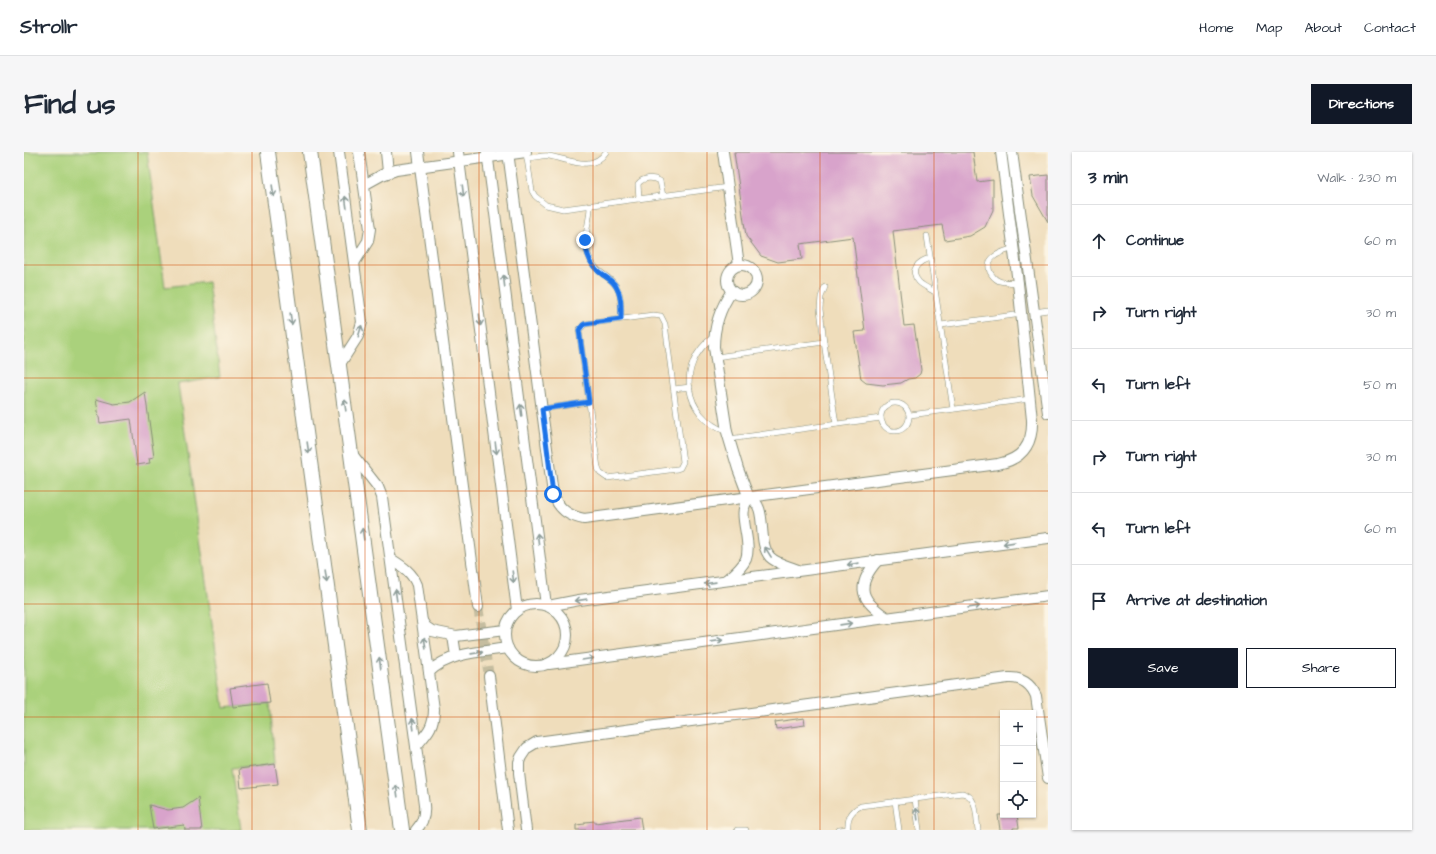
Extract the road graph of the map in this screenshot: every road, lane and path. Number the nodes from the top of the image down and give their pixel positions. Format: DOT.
graph roads {
  1 [pos="268,152"];
  2 [pos="310,152"];
  3 [pos="339,152"];
  4 [pos="359,152"];
  5 [pos="386,152"];
  6 [pos="418,152"];
  7 [pos="606,152"];
  8 [pos="723,152"];
  9 [pos="1001,152"];
  10 [pos="1012,152"];
  11 [pos="508,153"];
  12 [pos="526,154"];
  13 [pos="487,155"];
  14 [pos="458,157"];
  15 [pos="420,167"];
  16 [pos="388,172"];
  17 [pos="364,184"];
  18 [pos="728,187"];
  19 [pos="663,196"];
  20 [pos="639,199"];
  21 [pos="590,206"];
  22 [pos="927,236"];
  23 [pos="1014,248"];
  24 [pos="930,258"];
  25 [pos="354,263"];
  26 [pos="739,265"];
  27 [pos="1018,283"];
  28 [pos="825,287"];
  29 [pos="732,291"];
  30 [pos="936,292"];
  31 [pos="1048,310"];
  32 [pos="1034,312"];
  33 [pos="1022,314"];
  34 [pos="621,319"];
  35 [pos="941,325"];
  36 [pos="714,337"];
  37 [pos="824,342"];
  38 [pos="716,357"];
  39 [pos="340,364"];
  40 [pos="690,387"];
  41 [pos="674,389"];
  42 [pos="1030,398"];
  43 [pos="589,402"];
  44 [pos="542,409"];
  45 [pos="953,409"];
  46 [pos="1048,413"];
  47 [pos="910,415"];
  48 [pos="881,418"];
  49 [pos="836,424"];
  50 [pos="728,435"];
  51 [pos="352,454"];
  52 [pos="749,498"];
  53 [pos="762,535"];
  54 [pos="747,537"];
  55 [pos="1048,538"];
  56 [pos="391,559"];
  57 [pos="878,560"];
  58 [pos="800,571"];
  59 [pos="727,580"];
  60 [pos="1048,596"];
  61 [pos="547,606"];
  62 [pos="478,607"];
  63 [pos="517,610"];
  64 [pos="888,619"];
  65 [pos="422,621"];
  66 [pos="506,630"];
  67 [pos="453,636"];
  68 [pos="508,648"];
  69 [pos="456,656"];
  70 [pos="549,664"];
  71 [pos="429,672"];
  72 [pos="489,676"];
  73 [pos="416,746"];
  74 [pos="1048,778"];
  75 [pos="915,799"];
  76 [pos="895,801"];
  77 [pos="848,829"];
  78 [pos="360,830"];
  79 [pos="402,830"];
  80 [pos="416,830"];
  81 [pos="508,830"];
  82 [pos="526,830"];
  83 [pos="737,830"];
  84 [pos="746,830"];
  85 [pos="839,830"];
  86 [pos="899,830"];
  87 [pos="919,830"];
  88 [pos="978,830"];
  1 -- 78 [label="main road, one-way"];
  2 -- 39 [label="main road"];
  25 -- 3 [label="street, one-way"];
  4 -- 17 [label="street"];
  5 -- 16 [label="street"];
  6 -- 15 [label="street"];
  7 -- 12 [label="lane"];
  8 -- 18 [label="street"];
  9 -- 23 [label="street"];
  10 -- 32 [label="street"];
  11 -- 12 [label="street"];
  11 -- 13 [label="street"];
  11 -- 44 [label="street"];
  12 -- 21 [label="lane"];
  13 -- 14 [label="street"];
  61 -- 13 [label="street, one-way"];
  14 -- 15 [label="street"];
  14 -- 63 [label="street, one-way"];
  15 -- 16 [label="street"];
  15 -- 62 [label="street"];
  16 -- 17 [label="street"];
  17 -- 25 [label="street"];
  18 -- 19 [label="lane"];
  18 -- 26 [label="street"];
  19 -- 20 [label="lane"];
  19 -- 20 [label="lane"];
  20 -- 21 [label="lane"];
  21 -- 34 [label="lane"];
  22 -- 24 [label="lane"];
  23 -- 27 [label="street"];
  23 -- 27 [label="lane"];
  24 -- 30 [label="lane"];
  24 -- 30 [label="lane"];
  39 -- 25 [label="street, one-way"];
  26 -- 29 [label="street"];
  26 -- 29 [label="street"];
  27 -- 33 [label="street"];
  28 -- 37 [label="lane"];
  29 -- 36 [label="street"];
  30 -- 35 [label="lane"];
  31 -- 32 [label="lane"];
  32 -- 46 [label="street"];
  33 -- 35 [label="lane"];
  33 -- 42 [label="street"];
  34 -- 41 [label="lane"];
  34 -- 43 [label="lane"];
  35 -- 45 [label="lane"];
  36 -- 38 [label="street"];
  36 -- 40 [label="lane"];
  37 -- 38 [label="lane"];
  37 -- 49 [label="lane"];
  38 -- 50 [label="street"];
  51 -- 39 [label="main road, one-way"];
  40 -- 41 [label="lane"];
  40 -- 50 [label="lane"];
  41 -- 43 [label="lane"];
  42 -- 45 [label="lane"];
  42 -- 52 [label="street"];
  43 -- 44 [label="lane"];
  44 -- 52 [label="street"];
  45 -- 47 [label="lane"];
  47 -- 48 [label="lane"];
  47 -- 48 [label="lane"];
  48 -- 49 [label="lane"];
  49 -- 50 [label="lane"];
  50 -- 52 [label="street"];
  51 -- 56 [label="street"];
  79 -- 51 [label="main road, one-way"];
  52 -- 53 [label="street"];
  52 -- 54 [label="street"];
  53 -- 54 [label="street"];
  58 -- 53 [label="street, one-way"];
  54 -- 59 [label="street"];
  55 -- 57 [label="street, one-way"];
  56 -- 65 [label="street"];
  73 -- 56 [label="street, one-way"];
  57 -- 58 [label="street, one-way"];
  57 -- 64 [label="street"];
  58 -- 59 [label="street"];
  59 -- 61 [label="street, one-way"];
  64 -- 60 [label="street, one-way"];
  61 -- 63 [label="street"];
  61 -- 70 [label="street"];
  63 -- 66 [label="street"];
  70 -- 64 [label="street, one-way"];
  65 -- 67 [label="street"];
  71 -- 65 [label="street, one-way"];
  66 -- 67 [label="street"];
  66 -- 68 [label="street"];
  67 -- 69 [label="street"];
  69 -- 68 [label="street, one-way"];
  68 -- 70 [label="street"];
  69 -- 71 [label="street"];
  71 -- 73 [label="street"];
  72 -- 81 [label="street"];
  73 -- 80 [label="street"];
  74 -- 82 [label="street"];
  75 -- 76 [label="lane"];
  87 -- 75 [label="lane, one-way"];
  75 -- 88 [label="lane"];
  76 -- 77 [label="lane"];
  76 -- 86 [label="lane"];
  77 -- 85 [label="lane"];
  83 -- 84 [label="lane"];
}
